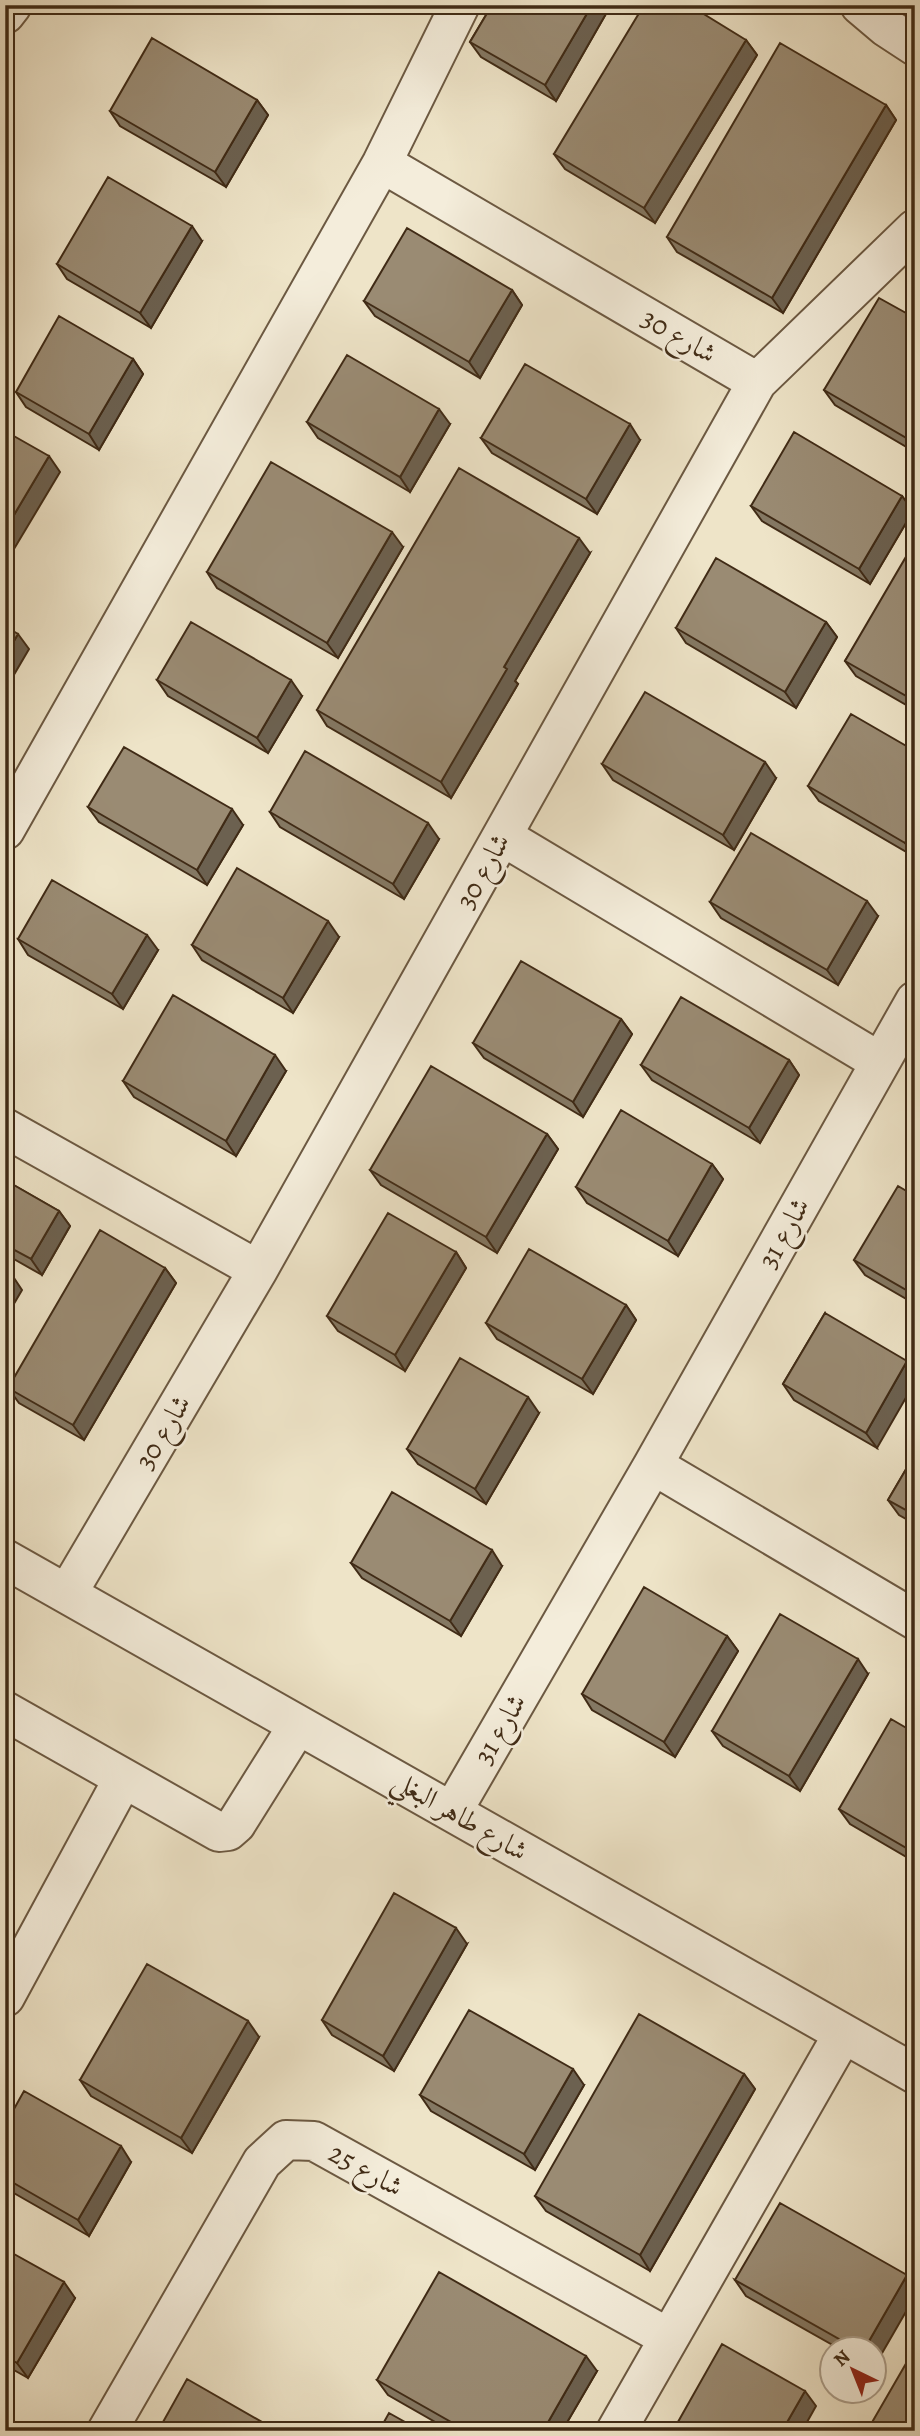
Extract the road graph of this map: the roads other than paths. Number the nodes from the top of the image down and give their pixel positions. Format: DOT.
graph roads {
  1 [pos="12,5"];
  2 [pos="460,5"];
  3 [pos="860,5"];
  4 [pos="5,14"];
  5 [pos="915,46"];
  6 [pos="382,163"];
  7 [pos="915,229"];
  8 [pos="757,382"];
  9 [pos="5,830"];
  10 [pos="502,836"];
  11 [pos="915,1001"];
  12 [pos="880,1062"];
  13 [pos="5,1128"];
  14 [pos="258,1270"];
  15 [pos="653,1465"];
  16 [pos="5,1559"];
  17 [pos="67,1594"];
  18 [pos="915,1620"];
  19 [pos="5,1711"];
  20 [pos="298,1725"];
  21 [pos="123,1779"];
  22 [pos="452,1812"];
  23 [pos="5,1997"];
  24 [pos="844,2034"];
  25 [pos="915,2074"];
  26 [pos="669,2338"];
  27 [pos="107,2431"];
  28 [pos="616,2431"];
  1 -- 4 [label="street"];
  2 -- 6 [label="street"];
  3 -- 5 [label="street"];
  6 -- 8 [label="street, شارع 30"];
  6 -- 9 [label="street"];
  7 -- 8 [label="street"];
  8 -- 10 [label="street, شارع 30"];
  10 -- 12 [label="street"];
  10 -- 14 [label="street, شارع 30"];
  11 -- 12 [label="street, شارع 31"];
  12 -- 15 [label="street, شارع 31"];
  13 -- 14 [label="street"];
  14 -- 17 [label="street, شارع 30"];
  15 -- 18 [label="street"];
  15 -- 22 [label="street, شارع 31"];
  16 -- 17 [label="street, شارع طاهر البغلي"];
  17 -- 20 [label="street, شارع طاهر البغلي"];
  19 -- 21 [label="street"];
  20 -- 21 [label="street"];
  20 -- 22 [label="street, شارع طاهر البغلي"];
  21 -- 23 [label="street"];
  22 -- 24 [label="street, شارع طاهر البغلي"];
  24 -- 25 [label="street, شارع طاهر البغلي"];
  24 -- 26 [label="street"];
  26 -- 27 [label="street, شارع 25"];
  26 -- 28 [label="street"];
}
